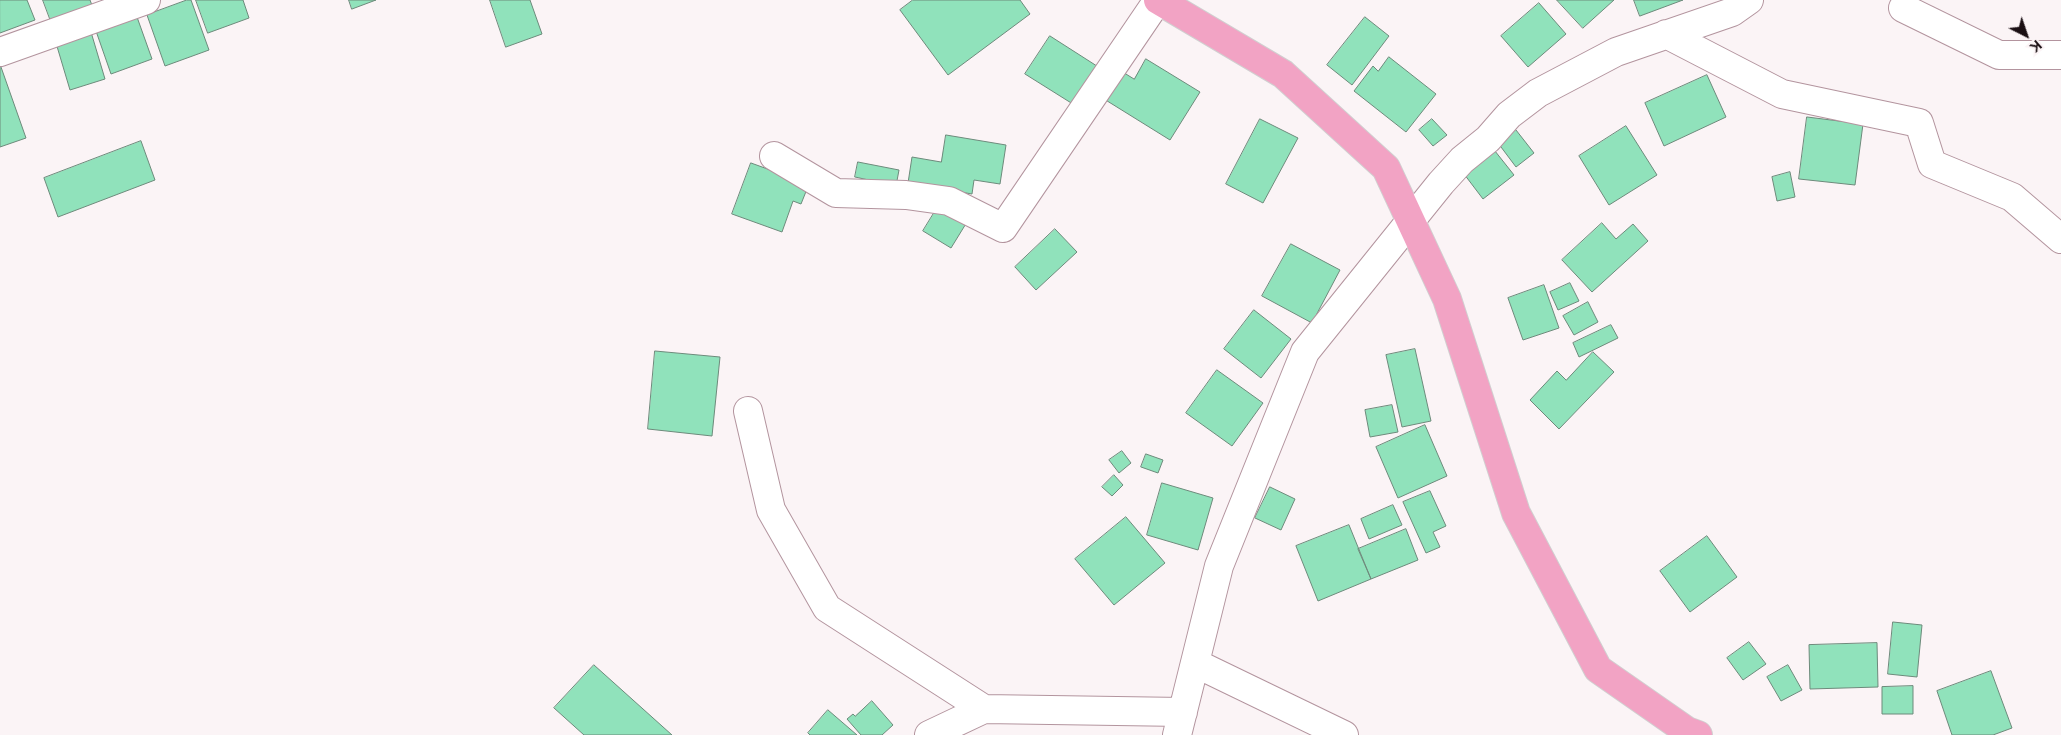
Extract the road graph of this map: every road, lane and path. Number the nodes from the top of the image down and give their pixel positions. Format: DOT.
graph roads {
  1 [pos="146,0"];
  2 [pos="1158,0"];
  3 [pos="1748,0"];
  4 [pos="1904,8"];
  5 [pos="1666,34"];
  6 [pos="0,52"];
  7 [pos="2061,55"];
  8 [pos="774,156"];
  9 [pos="1410,220"];
  10 [pos="2061,240"];
  11 [pos="748,411"];
  12 [pos="1195,663"];
  13 [pos="984,709"];
  14 [pos="1180,724"];
  15 [pos="929,735"];
  16 [pos="1344,735"];
  17 [pos="1698,735"];
  1 -- 6 [label="street"];
  2 -- 8 [label="street"];
  2 -- 9 [label="main road"];
  3 -- 5 [label="street"];
  4 -- 7 [label="street"];
  5 -- 9 [label="street"];
  5 -- 10 [label="street"];
  9 -- 12 [label="street"];
  9 -- 17 [label="main road"];
  11 -- 13 [label="street"];
  12 -- 14 [label="street"];
  12 -- 16 [label="street"];
  13 -- 14 [label="street"];
  13 -- 15 [label="street"];
}
